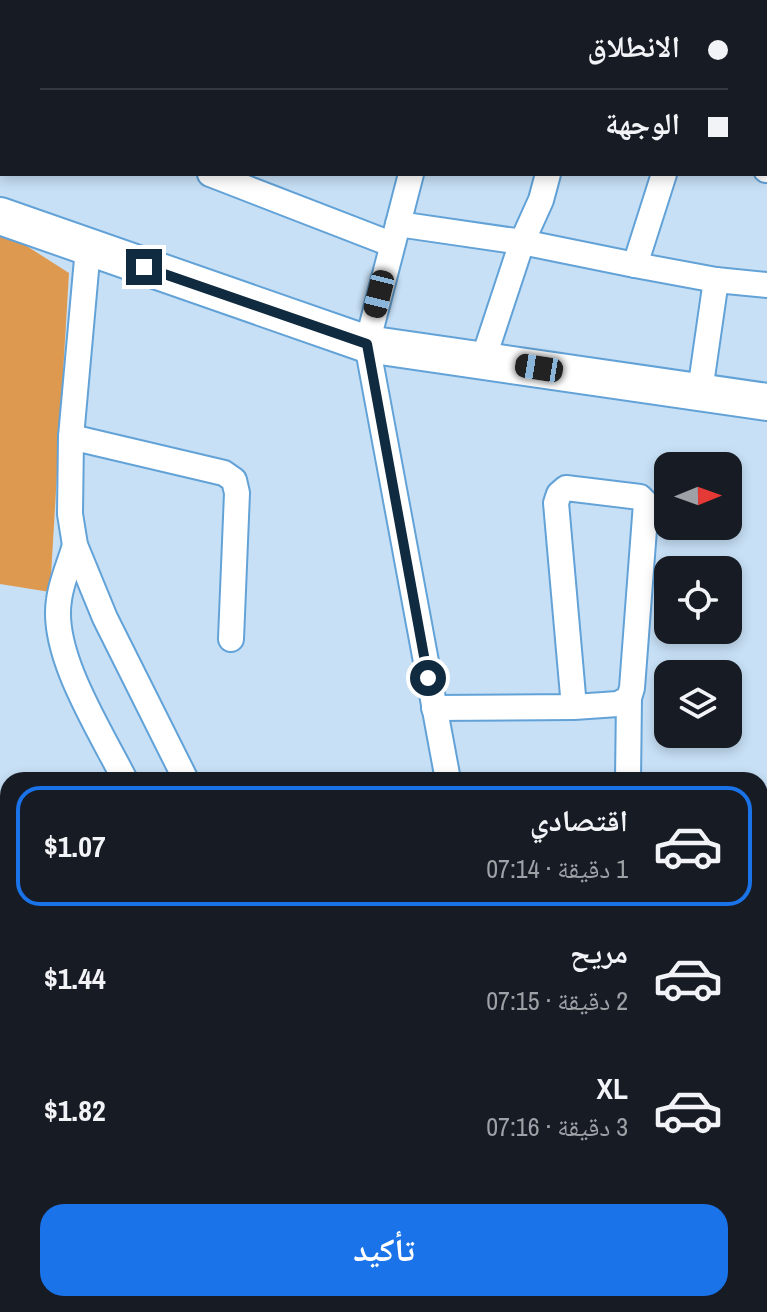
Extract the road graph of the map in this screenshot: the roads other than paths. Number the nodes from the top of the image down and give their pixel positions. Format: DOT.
graph roads {
  1 [pos="216,176"];
  2 [pos="410,176"];
  3 [pos="547,176"];
  4 [pos="663,176"];
  5 [pos="0,216"];
  6 [pos="395,234"];
  7 [pos="522,242"];
  8 [pos="88,248"];
  9 [pos="635,265"];
  10 [pos="716,280"];
  11 [pos="767,285"];
  12 [pos="367,344"];
  13 [pos="483,360"];
  14 [pos="700,391"];
  15 [pos="767,402"];
  16 [pos="71,437"];
  17 [pos="75,545"];
  18 [pos="231,639"];
  19 [pos="629,698"];
  20 [pos="574,707"];
  21 [pos="434,708"];
  22 [pos="121,772"];
  23 [pos="182,772"];
  24 [pos="446,772"];
  25 [pos="628,772"];
  1 -- 6 [label="street"];
  2 -- 6 [label="street"];
  3 -- 7 [label="street"];
  4 -- 9 [label="street"];
  5 -- 8 [label="street"];
  6 -- 7 [label="street"];
  6 -- 12 [label="street"];
  7 -- 9 [label="street"];
  7 -- 13 [label="street"];
  8 -- 12 [label="street"];
  8 -- 16 [label="street"];
  9 -- 10 [label="street"];
  10 -- 11 [label="street"];
  10 -- 14 [label="street"];
  12 -- 13 [label="street"];
  12 -- 21 [label="street"];
  13 -- 14 [label="street"];
  14 -- 15 [label="street"];
  16 -- 17 [label="street"];
  16 -- 18 [label="street"];
  17 -- 22 [label="street"];
  17 -- 23 [label="street"];
  19 -- 20 [label="street"];
  19 -- 20 [label="street"];
  19 -- 25 [label="street"];
  20 -- 21 [label="street"];
  21 -- 24 [label="street"];
}
